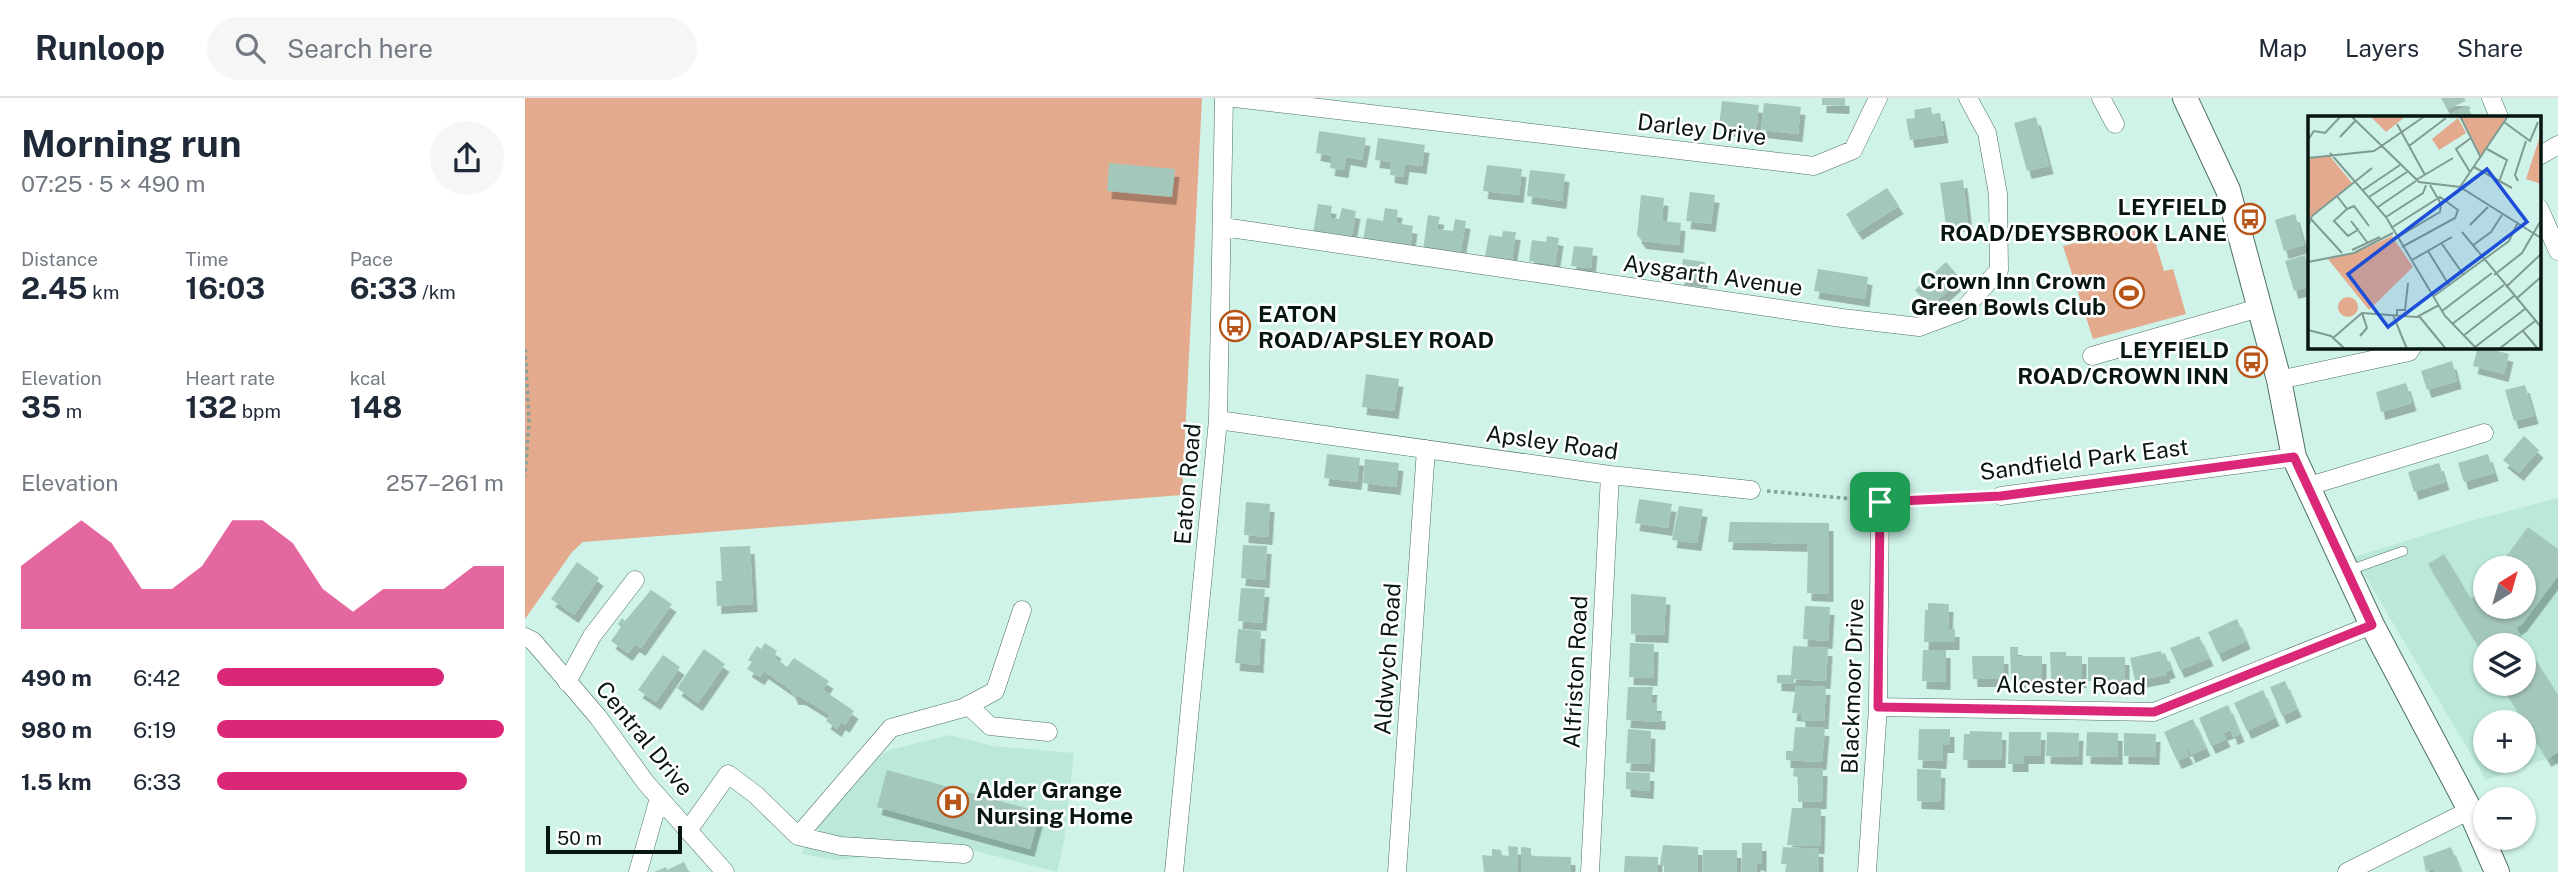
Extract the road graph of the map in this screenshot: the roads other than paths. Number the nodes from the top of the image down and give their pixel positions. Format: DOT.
graph roads {
  1 [pos="1224,98"];
  2 [pos="1235,98"];
  3 [pos="1878,98"];
  4 [pos="1968,98"];
  5 [pos="2101,98"];
  6 [pos="2185,98"];
  7 [pos="2491,98"];
  8 [pos="2499,116"];
  9 [pos="2115,124"];
  10 [pos="2558,145"];
  11 [pos="2541,155"];
  12 [pos="2541,213"];
  13 [pos="1223,227"];
  14 [pos="2558,251"];
  15 [pos="2259,308"];
  16 [pos="2412,348"];
  17 [pos="2092,355"];
  18 [pos="2279,380"];
  19 [pos="1218,420"];
  20 [pos="2484,433"];
  21 [pos="1426,449"];
  22 [pos="2294,457"];
  23 [pos="1610,475"];
  24 [pos="2309,486"];
  25 [pos="1751,490"];
  26 [pos="2001,496"];
  27 [pos="1880,502"];
  28 [pos="2403,551"];
  29 [pos="2348,570"];
  30 [pos="635,580"];
  31 [pos="1022,610"];
  32 [pos="2372,625"];
  33 [pos="529,639"];
  34 [pos="567,682"];
  35 [pos="968,705"];
  36 [pos="1878,707"];
  37 [pos="1048,732"];
  38 [pos="659,797"];
  39 [pos="2470,810"];
  40 [pos="689,829"];
  41 [pos="797,836"];
  42 [pos="964,854"];
  43 [pos="638,872"];
  44 [pos="725,872"];
  45 [pos="1174,872"];
  46 [pos="1397,872"];
  47 [pos="1590,872"];
  48 [pos="1867,872"];
  49 [pos="2347,872"];
  50 [pos="2497,872"];
  1 -- 13 [label="street, Eaton Road"];
  2 -- 3 [label="street, Darley Drive"];
  4 -- 13 [label="street, Aysgarth Avenue"];
  5 -- 9 [label="street"];
  6 -- 15 [label="street"];
  7 -- 8 [label="street"];
  10 -- 11 [label="street"];
  12 -- 14 [label="street"];
  13 -- 19 [label="street, Eaton Road"];
  15 -- 17 [label="street"];
  15 -- 18 [label="street"];
  16 -- 18 [label="street"];
  18 -- 22 [label="street"];
  19 -- 21 [label="street, Apsley Road"];
  19 -- 45 [label="street, Eaton Road"];
  20 -- 24 [label="street"];
  21 -- 23 [label="street, Apsley Road"];
  21 -- 46 [label="street, Aldwych Road"];
  22 -- 24 [label="street"];
  22 -- 26 [label="street, Sandfield Park East"];
  23 -- 25 [label="street, Apsley Road"];
  23 -- 47 [label="street, Alfriston Road"];
  24 -- 29 [label="street"];
  27 -- 36 [label="street, Blackmoor Drive"];
  28 -- 29 [label="lane"];
  29 -- 32 [label="street"];
  30 -- 34 [label="street"];
  31 -- 35 [label="street"];
  32 -- 36 [label="street, Alcester Road"];
  32 -- 39 [label="street"];
  33 -- 34 [label="street, Central Drive"];
  34 -- 38 [label="street, Central Drive"];
  35 -- 37 [label="street"];
  35 -- 41 [label="street"];
  36 -- 48 [label="street, Blackmoor Drive"];
  38 -- 40 [label="street, Central Drive"];
  38 -- 43 [label="street"];
  39 -- 49 [label="street"];
  39 -- 50 [label="street"];
  40 -- 41 [label="street"];
  40 -- 44 [label="street, Central Drive"];
  41 -- 42 [label="street"];
}
